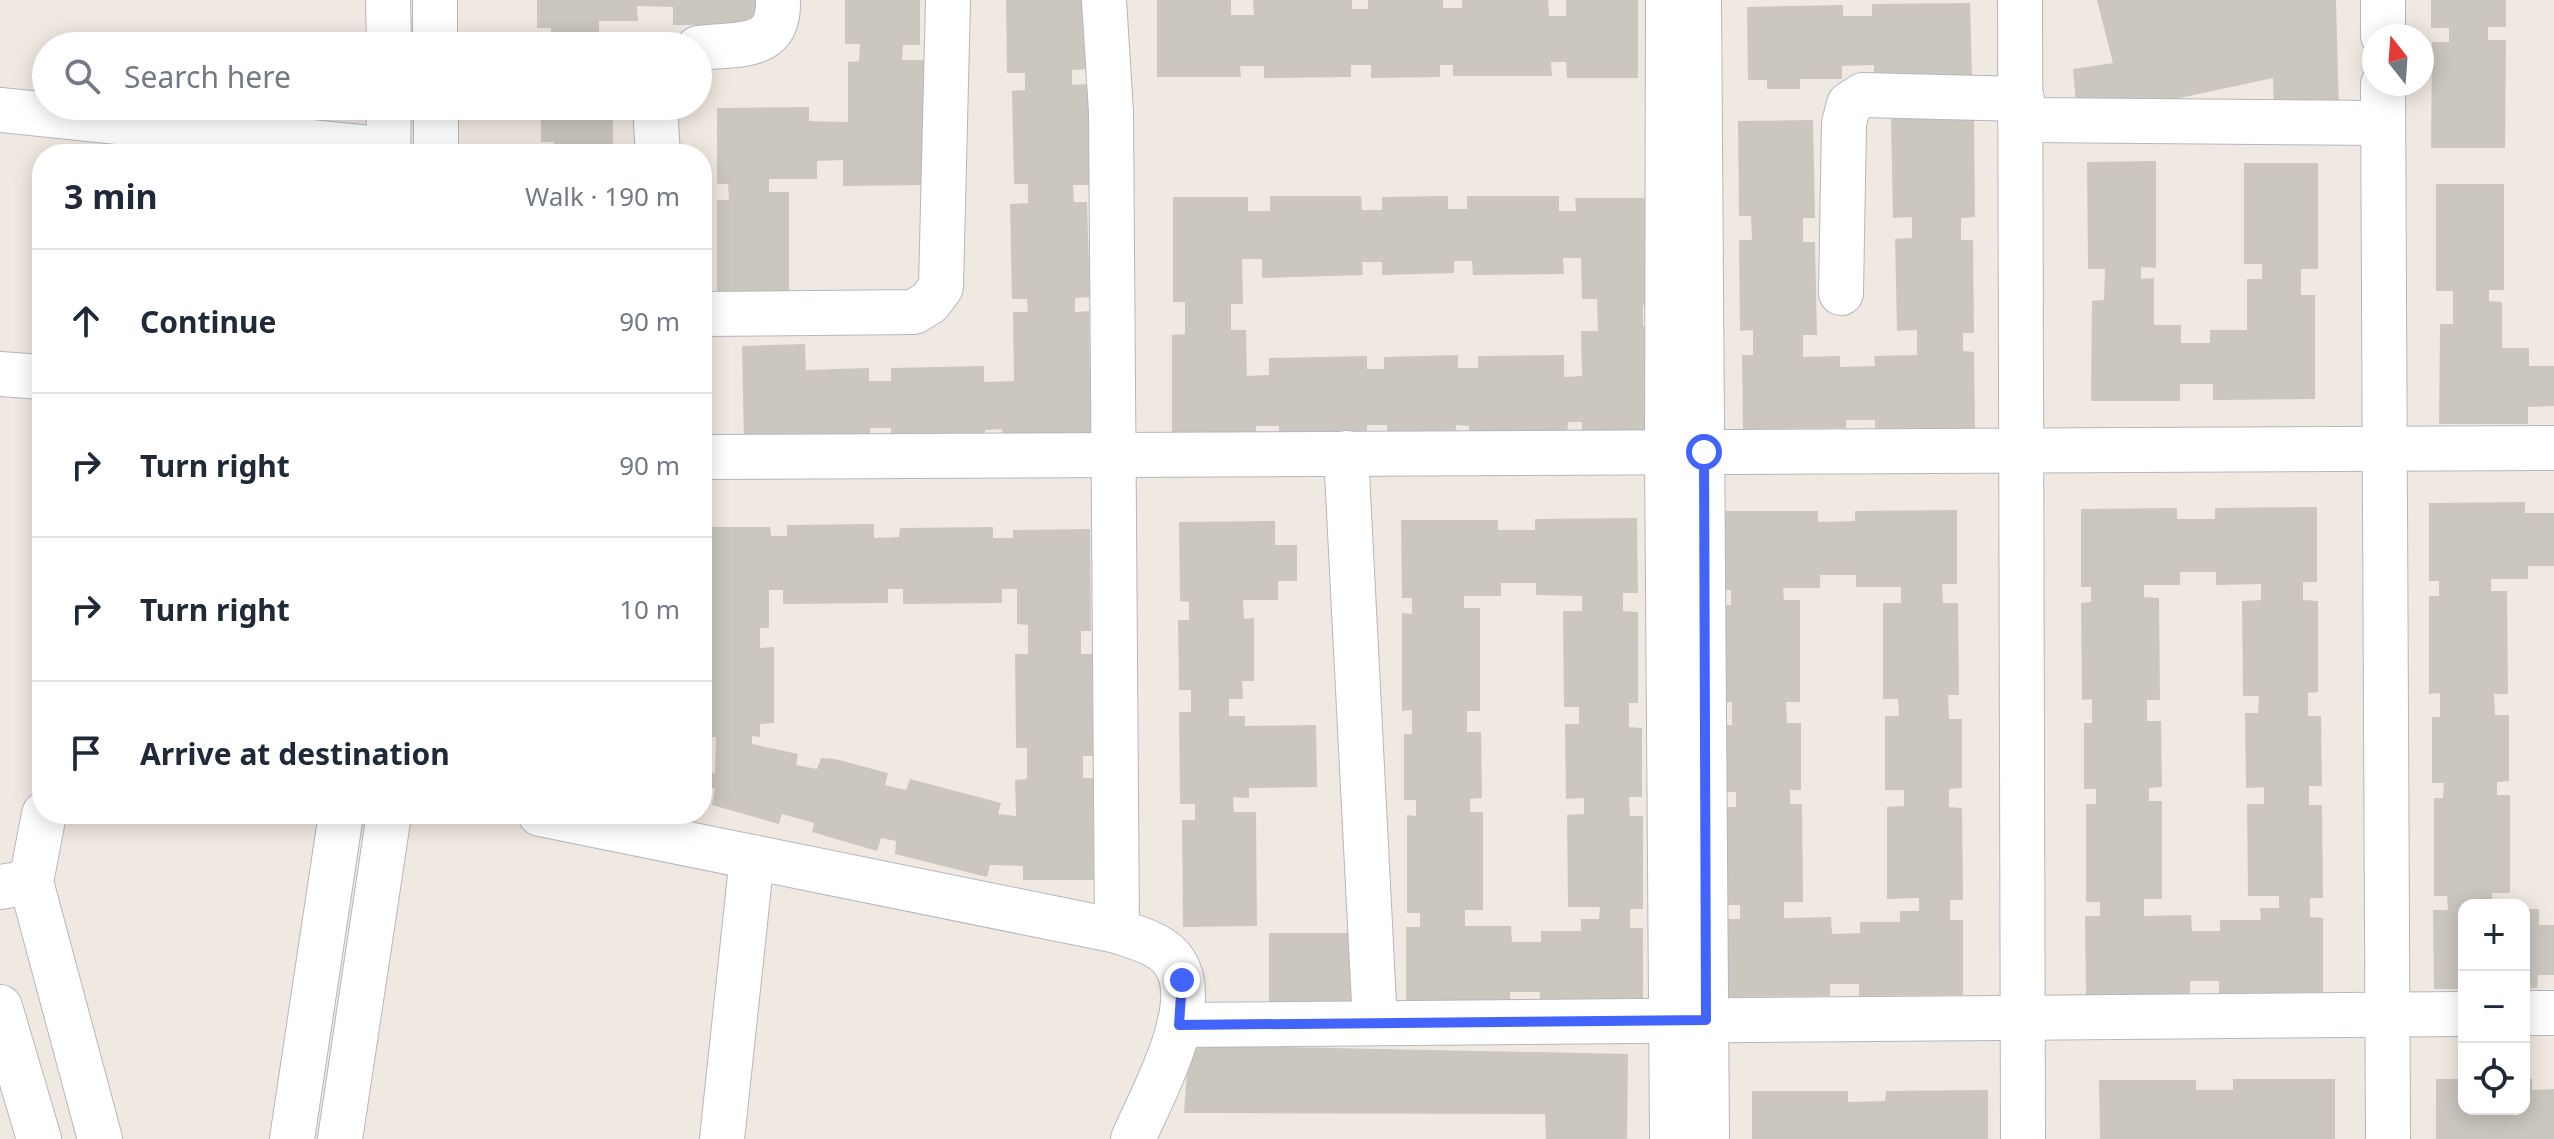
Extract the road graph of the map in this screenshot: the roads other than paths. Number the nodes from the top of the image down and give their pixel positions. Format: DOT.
graph roads {
  1 [pos="388,0"];
  2 [pos="435,0"];
  3 [pos="778,0"];
  4 [pos="948,0"];
  5 [pos="1104,0"];
  6 [pos="1668,0"];
  7 [pos="1699,0"];
  8 [pos="2020,0"];
  9 [pos="2383,0"];
  10 [pos="2383,24"];
  11 [pos="389,32"];
  12 [pos="435,32"];
  13 [pos="712,46"];
  14 [pos="2383,103"];
  15 [pos="2021,109"];
  16 [pos="0,110"];
  17 [pos="32,118"];
  18 [pos="39,120"];
  19 [pos="389,120"];
  20 [pos="436,120"];
  21 [pos="656,120"];
  22 [pos="108,138"];
  23 [pos="228,144"];
  24 [pos="388,144"];
  25 [pos="436,144"];
  26 [pos="657,144"];
  27 [pos="1841,293"];
  28 [pos="712,314"];
  29 [pos="0,374"];
  30 [pos="32,376"];
  31 [pos="2554,448"];
  32 [pos="2386,449"];
  33 [pos="2020,450"];
  34 [pos="1685,452"];
  35 [pos="1346,453"];
  36 [pos="1114,454"];
  37 [pos="712,457"];
  38 [pos="40,824"];
  39 [pos="339,824"];
  40 [pos="387,824"];
  41 [pos="625,824"];
  42 [pos="752,857"];
  43 [pos="16,884"];
  44 [pos="1117,931"];
  45 [pos="0,1007"];
  46 [pos="2530,1013"];
  47 [pos="2554,1013"];
  48 [pos="2387,1014"];
  49 [pos="2458,1014"];
  50 [pos="2022,1017"];
  51 [pos="1689,1020"];
  52 [pos="1375,1023"];
  53 [pos="1179,1025"];
  54 [pos="39,1139"];
  55 [pos="100,1139"];
  56 [pos="292,1139"];
  57 [pos="340,1139"];
  58 [pos="722,1139"];
  59 [pos="1133,1139"];
  60 [pos="1672,1139"];
  61 [pos="1707,1139"];
  62 [pos="2023,1139"];
  63 [pos="2388,1139"];
  1 -- 11 [label="street"];
  2 -- 12 [label="street"];
  3 -- 13 [label="street"];
  4 -- 28 [label="street"];
  5 -- 36 [label="street"];
  6 -- 34 [label="street"];
  7 -- 34 [label="street"];
  8 -- 15 [label="street"];
  9 -- 10 [label="street"];
  14 -- 15 [label="street"];
  14 -- 32 [label="street"];
  15 -- 27 [label="street"];
  15 -- 33 [label="street"];
  16 -- 17 [label="street"];
  18 -- 22 [label="street"];
  19 -- 24 [label="street"];
  20 -- 25 [label="street"];
  21 -- 26 [label="street"];
  22 -- 23 [label="street"];
  29 -- 30 [label="street"];
  31 -- 32 [label="street"];
  32 -- 33 [label="street"];
  32 -- 48 [label="street"];
  33 -- 34 [label="street"];
  33 -- 50 [label="street"];
  34 -- 35 [label="street"];
  34 -- 51 [label="street"];
  35 -- 36 [label="street"];
  35 -- 52 [label="street"];
  36 -- 37 [label="street"];
  36 -- 44 [label="street"];
  38 -- 43 [label="street"];
  39 -- 56 [label="street"];
  40 -- 57 [label="street"];
  41 -- 42 [label="street"];
  42 -- 44 [label="street"];
  42 -- 58 [label="street"];
  43 -- 55 [label="street"];
  44 -- 53 [label="street"];
  45 -- 54 [label="street"];
  46 -- 47 [label="street"];
  48 -- 49 [label="street"];
  48 -- 50 [label="street"];
  48 -- 63 [label="street"];
  50 -- 51 [label="street"];
  50 -- 62 [label="street"];
  51 -- 52 [label="street"];
  51 -- 60 [label="street"];
  51 -- 61 [label="street"];
  52 -- 53 [label="street"];
  53 -- 59 [label="street"];
}
